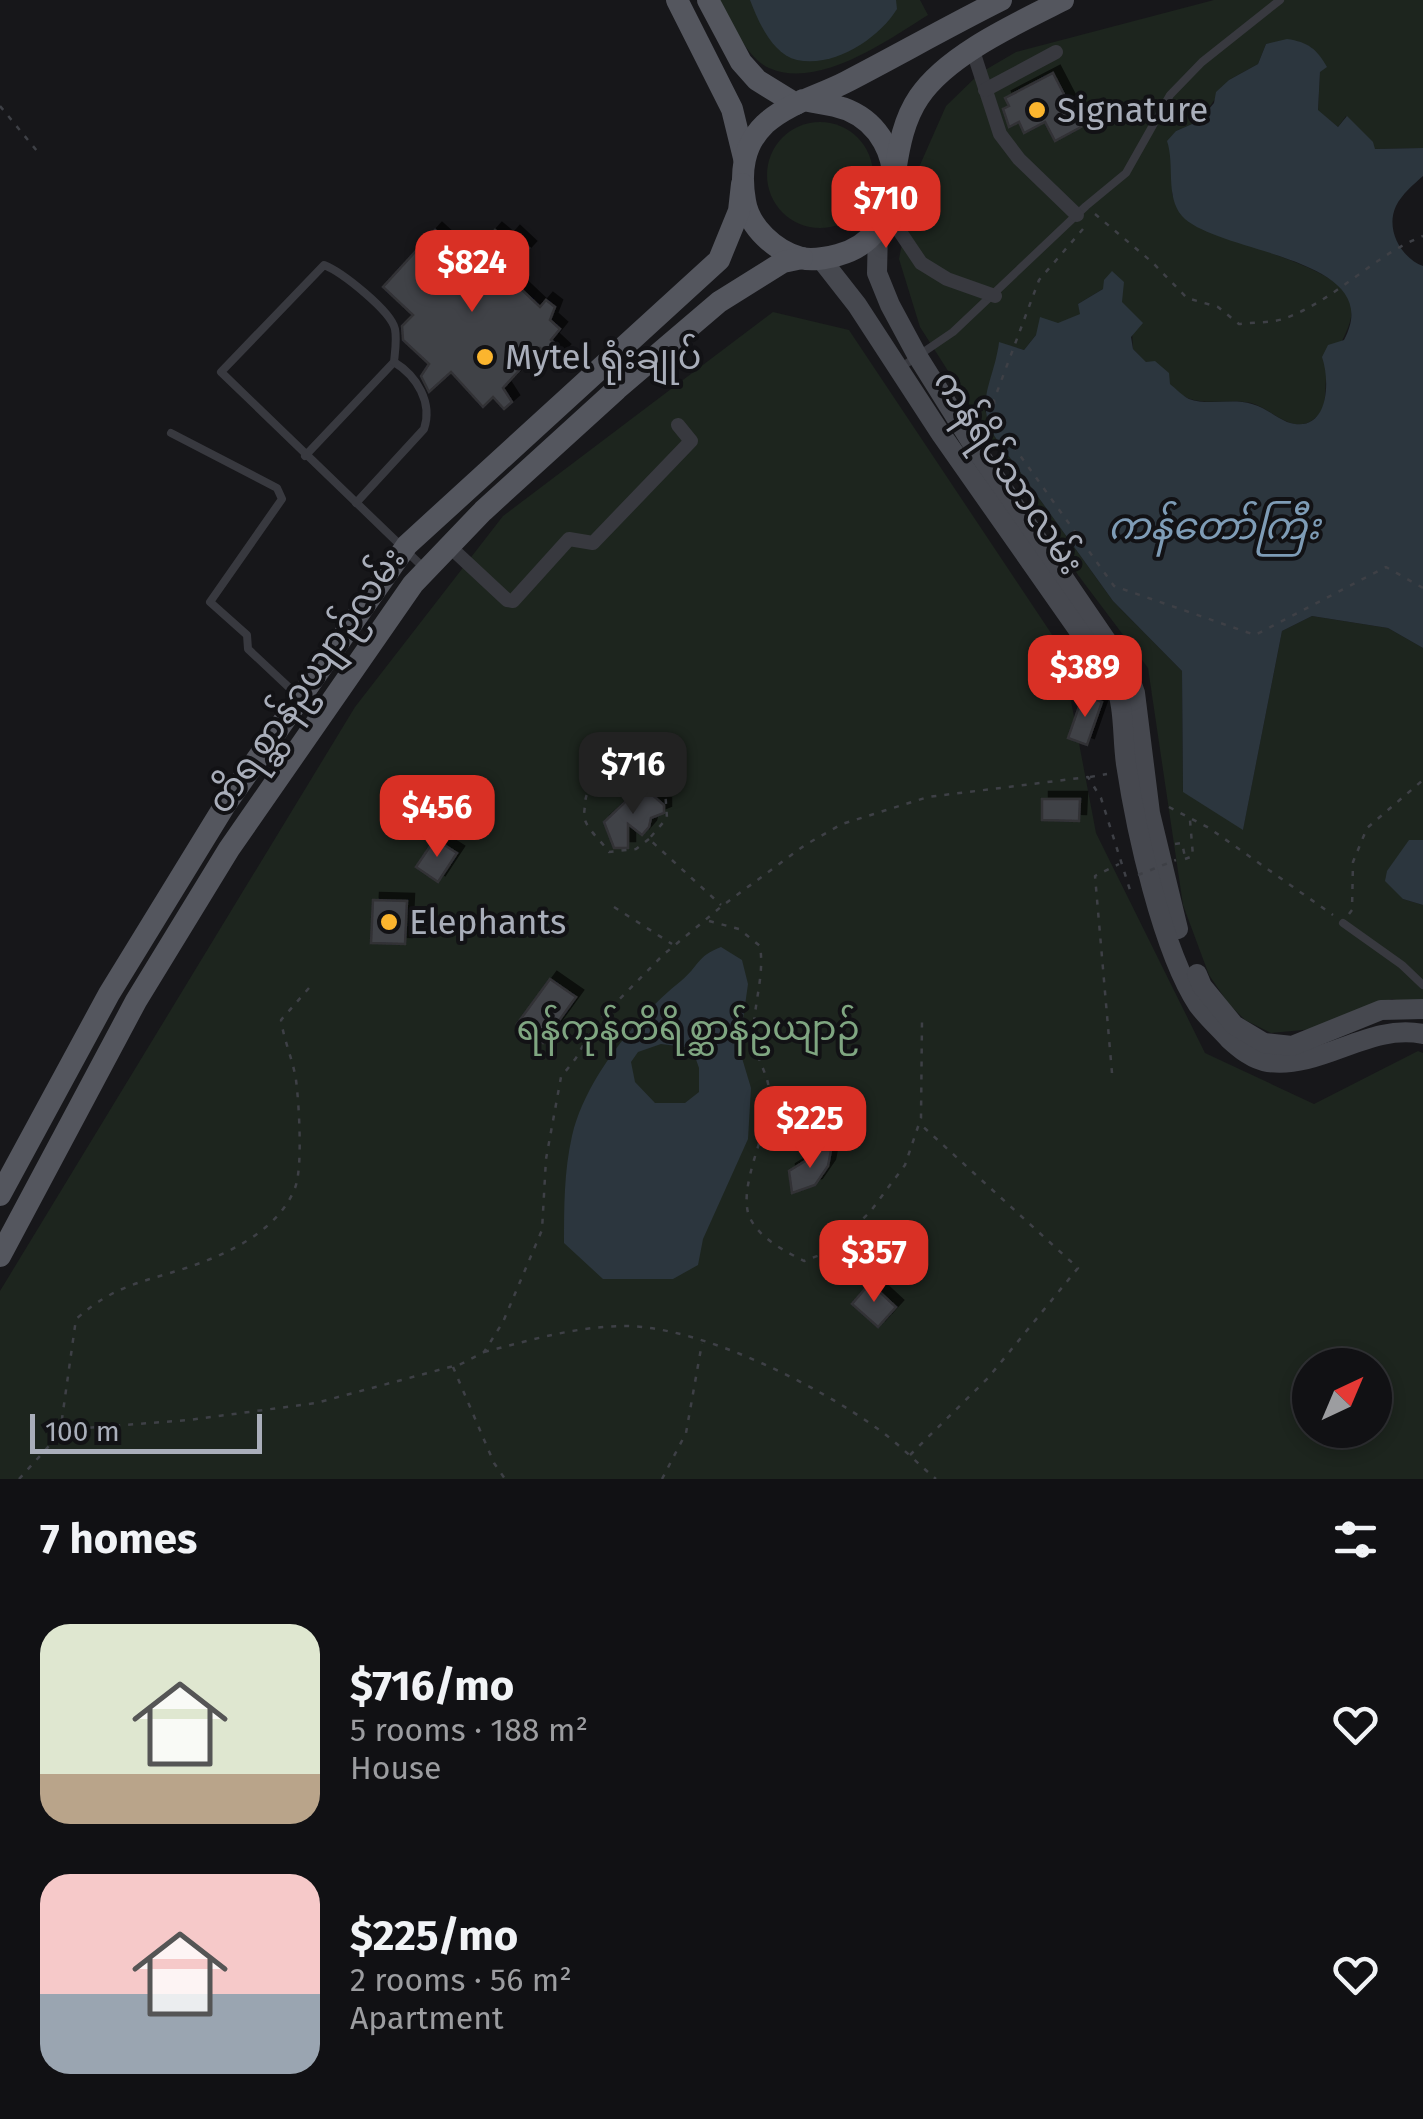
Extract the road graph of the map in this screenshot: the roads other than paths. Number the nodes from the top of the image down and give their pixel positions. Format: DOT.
graph roads {
  1 [pos="677,0"];
  2 [pos="708,0"];
  3 [pos="1001,0"];
  4 [pos="1064,0"];
  5 [pos="1280,0"];
  6 [pos="973,50"];
  7 [pos="1056,52"];
  8 [pos="985,90"];
  9 [pos="799,102"];
  10 [pos="744,158"];
  11 [pos="895,176"];
  12 [pos="742,184"];
  13 [pos="1082,210"];
  14 [pos="883,222"];
  15 [pos="811,259"];
  16 [pos="995,296"];
  17 [pos="394,362"];
  18 [pos="909,362"];
  19 [pos="678,425"];
  20 [pos="172,433"];
  21 [pos="305,456"];
  22 [pos="356,503"];
  23 [pos="448,545"];
  24 [pos="404,549"];
  25 [pos="425,569"];
  26 [pos="300,697"];
  27 [pos="1136,771"];
  28 [pos="1343,923"];
  29 [pos="1423,986"];
  30 [pos="1423,1009"];
  31 [pos="1423,1034"];
  32 [pos="0,1195"];
  33 [pos="0,1256"];
  1 -- 10 [label="main road"];
  2 -- 9 [label="main road"];
  3 -- 9 [label="main road"];
  4 -- 6 [label="main road"];
  5 -- 13 [label="lane"];
  6 -- 8 [label="street"];
  6 -- 11 [label="main road"];
  7 -- 8 [label="street"];
  8 -- 13 [label="street"];
  9 -- 10 [label="main road"];
  9 -- 11 [label="main road"];
  10 -- 12 [label="main road"];
  11 -- 14 [label="main road"];
  12 -- 15 [label="main road"];
  12 -- 24 [label="main road, တိရစ္ဆာန်ဥယျာဉ်လမ်း"];
  13 -- 16 [label="lane"];
  14 -- 15 [label="main road"];
  14 -- 16 [label="street"];
  14 -- 18 [label="main road"];
  15 -- 18 [label="main road, ကန်ရိပ်သာလမ်း"];
  15 -- 23 [label="main road, တိရစ္ဆာန်ဥယျာဉ်လမ်း"];
  16 -- 18 [label="lane"];
  17 -- 21 [label="lane"];
  17 -- 21 [label="lane"];
  17 -- 22 [label="lane"];
  18 -- 27 [label="main road, ကန်ရိပ်သာလမ်း"];
  19 -- 23 [label="street"];
  20 -- 26 [label="lane"];
  21 -- 22 [label="lane"];
  22 -- 24 [label="lane"];
  23 -- 25 [label="main road, တိရစ္ဆာန်ဥယျာဉ်လမ်း"];
  24 -- 25 [label="lane"];
  24 -- 26 [label="main road, တိရစ္ဆာန်ဥယျာဉ်လမ်း"];
  25 -- 33 [label="main road, တိရစ္ဆာန်ဥယျာဉ်လမ်း"];
  26 -- 32 [label="main road, တိရစ္ဆာန်ဥယျာဉ်လမ်း"];
  27 -- 30 [label="main road"];
  27 -- 31 [label="main road, ကန်ရိပ်သာလမ်း"];
  28 -- 29 [label="lane"];
}
